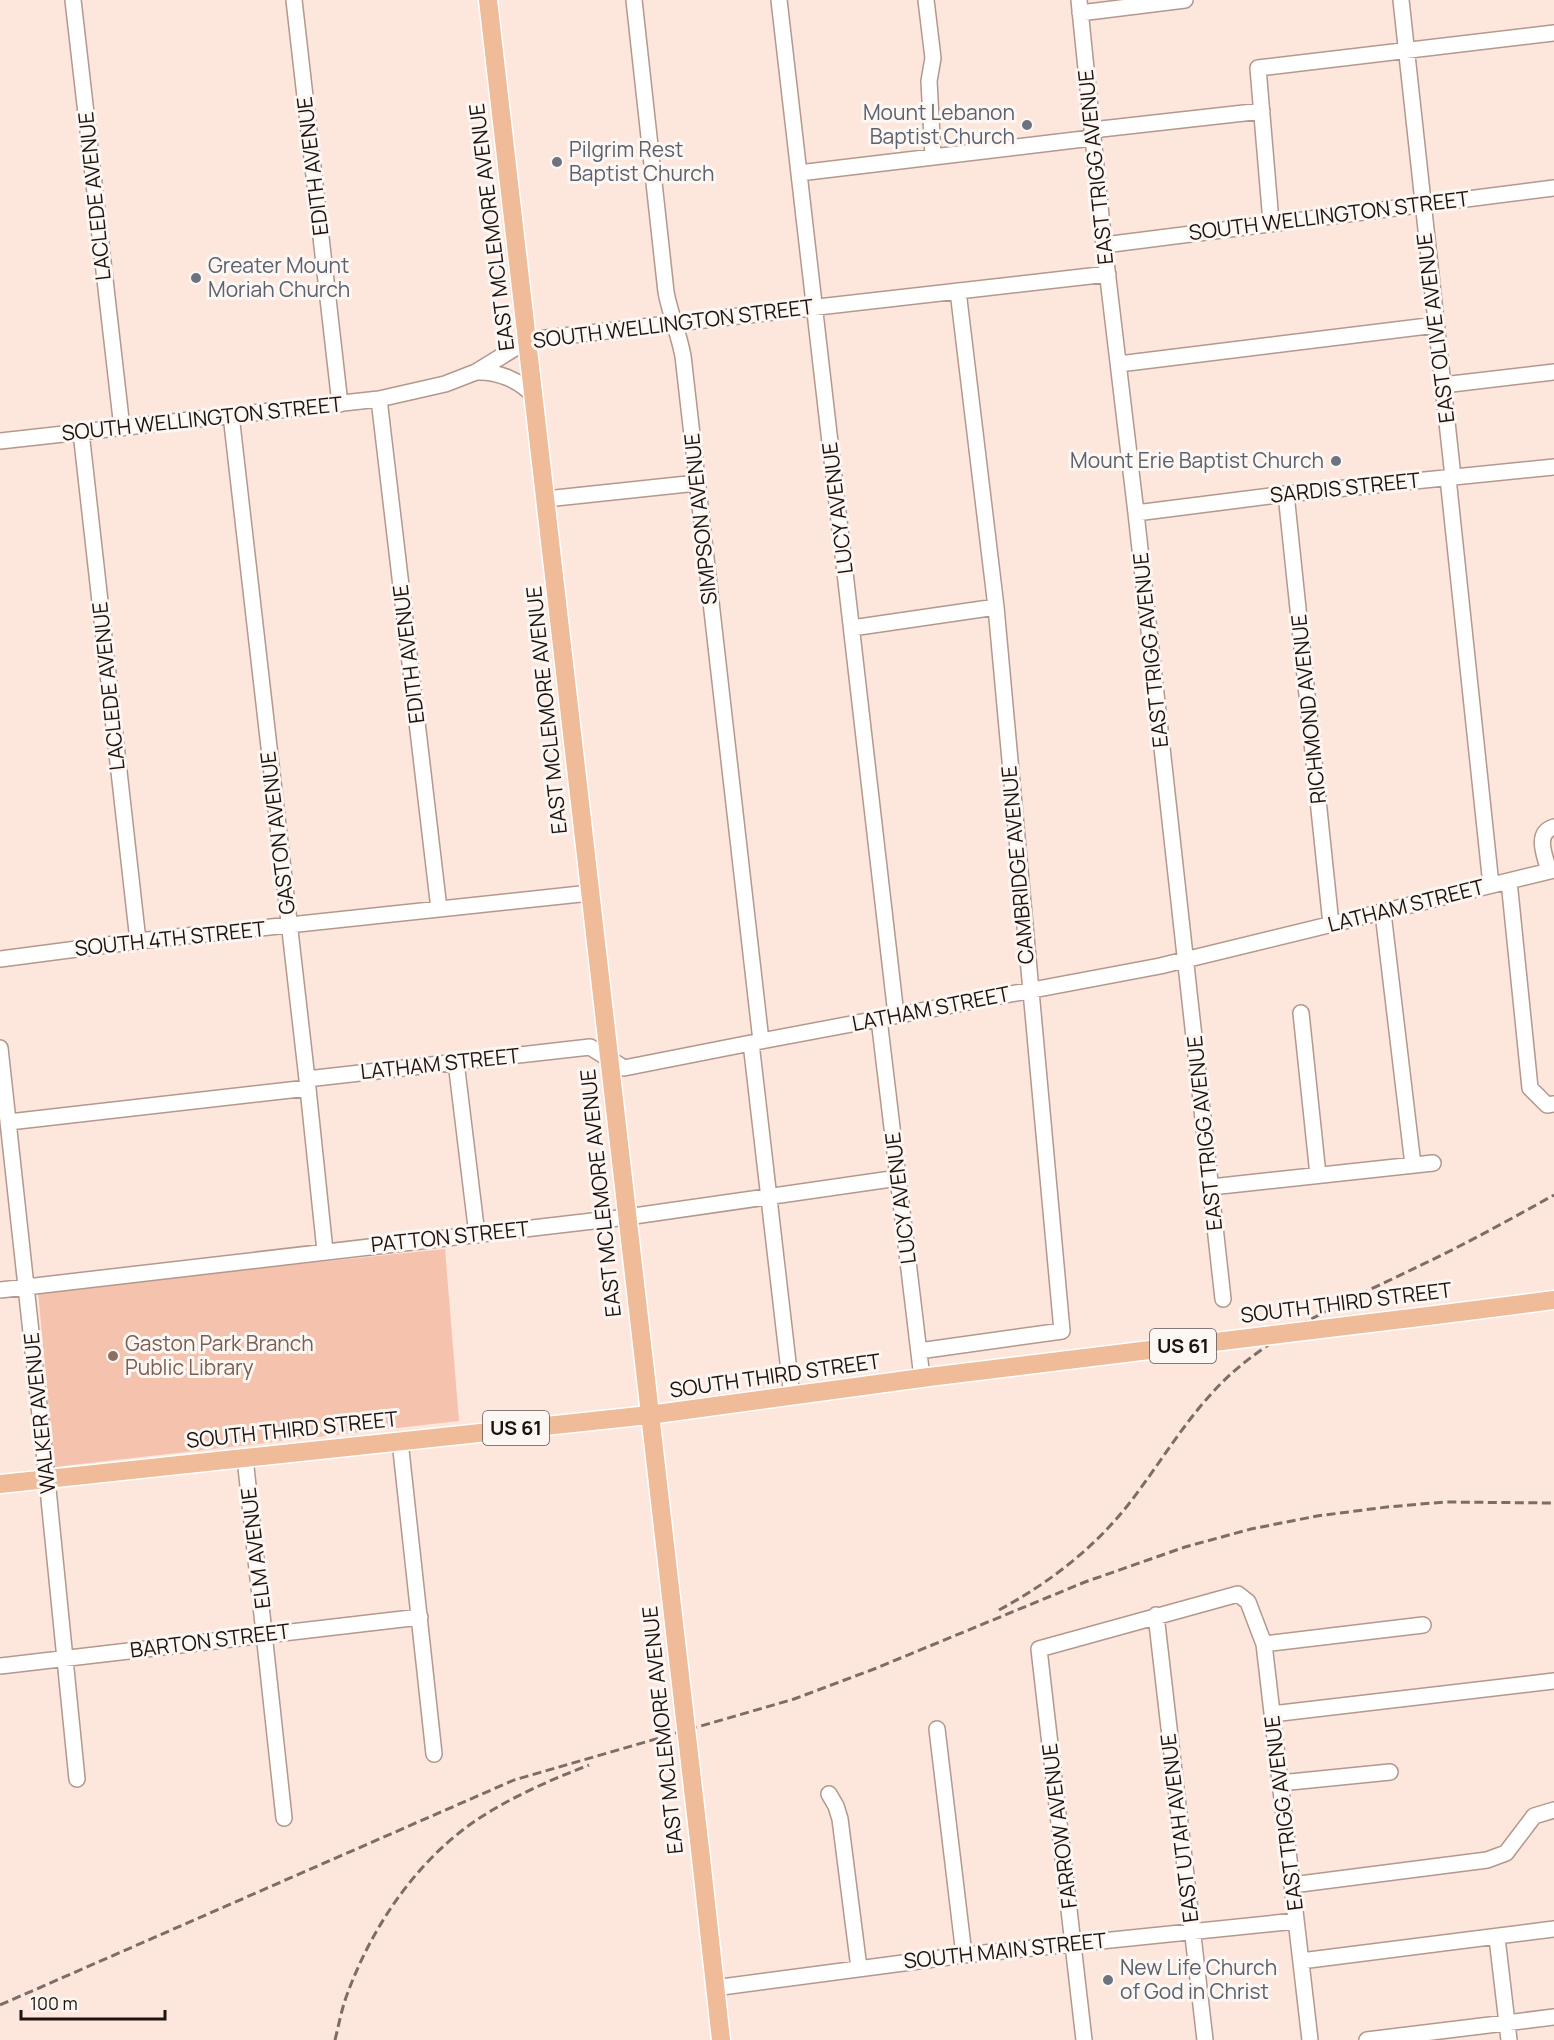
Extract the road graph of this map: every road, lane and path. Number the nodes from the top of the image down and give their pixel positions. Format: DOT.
graph roads {
  1 [pos="73,0"];
  2 [pos="294,0"];
  3 [pos="488,0"];
  4 [pos="634,0"];
  5 [pos="779,0"];
  6 [pos="926,0"];
  7 [pos="1185,0"];
  8 [pos="1401,0"];
  9 [pos="1080,6"];
  10 [pos="1554,33"];
  11 [pos="1407,50"];
  12 [pos="1262,111"];
  13 [pos="1092,134"];
  14 [pos="933,156"];
  15 [pos="799,172"];
  16 [pos="1554,188"];
  17 [pos="1422,203"];
  18 [pos="1271,222"];
  19 [pos="1104,245"];
  20 [pos="1108,274"];
  21 [pos="958,291"];
  22 [pos="815,306"];
  23 [pos="674,324"];
  24 [pos="1436,325"];
  25 [pos="528,340"];
  26 [pos="1119,364"];
  27 [pos="476,372"];
  28 [pos="1554,372"];
  29 [pos="1443,385"];
  30 [pos="534,396"];
  31 [pos="379,399"];
  32 [pos="340,404"];
  33 [pos="231,416"];
  34 [pos="122,428"];
  35 [pos="81,432"];
  36 [pos="0,441"];
  37 [pos="1554,466"];
  38 [pos="1450,478"];
  39 [pos="697,483"];
  40 [pos="1286,494"];
  41 [pos="546,499"];
  42 [pos="1136,513"];
  43 [pos="996,607"];
  44 [pos="852,628"];
  45 [pos="1554,826"];
  46 [pos="1551,871"];
  47 [pos="1509,881"];
  48 [pos="1491,885"];
  49 [pos="590,893"];
  50 [pos="439,909"];
  51 [pos="1383,913"];
  52 [pos="1331,924"];
  53 [pos="289,926"];
  54 [pos="138,941"];
  55 [pos="0,959"];
  56 [pos="1185,960"];
  57 [pos="1029,990"];
  58 [pos="1301,1014"];
  59 [pos="896,1015"];
  60 [pos="879,1019"];
  61 [pos="756,1042"];
  62 [pos="0,1048"];
  63 [pos="609,1059"];
  64 [pos="456,1062"];
  65 [pos="307,1083"];
  66 [pos="1554,1104"];
  67 [pos="6,1126"];
  68 [pos="1432,1163"];
  69 [pos="1413,1165"];
  70 [pos="1318,1175"];
  71 [pos="898,1178"];
  72 [pos="1211,1187"];
  73 [pos="769,1196"];
  74 [pos="627,1217"];
  75 [pos="477,1235"];
  76 [pos="325,1251"];
  77 [pos="27,1287"];
  78 [pos="0,1290"];
  79 [pos="1223,1299"];
  80 [pos="1554,1300"];
  81 [pos="919,1351"];
  82 [pos="926,1377"];
  83 [pos="792,1397"];
  84 [pos="649,1415"];
  85 [pos="400,1442"];
  86 [pos="245,1458"];
  87 [pos="47,1479"];
  88 [pos="0,1484"];
  89 [pos="1156,1616"];
  90 [pos="420,1617"];
  91 [pos="1423,1625"];
  92 [pos="266,1635"];
  93 [pos="1264,1644"];
  94 [pos="65,1658"];
  95 [pos="0,1666"];
  96 [pos="1554,1681"];
  97 [pos="1272,1714"];
  98 [pos="938,1730"];
  99 [pos="434,1754"];
  100 [pos="1390,1772"];
  101 [pos="77,1779"];
  102 [pos="1280,1783"];
  103 [pos="829,1794"];
  104 [pos="1554,1810"];
  105 [pos="284,1818"];
  106 [pos="1292,1885"];
  107 [pos="1296,1921"];
  108 [pos="1554,1929"];
  109 [pos="1192,1932"];
  110 [pos="1497,1938"];
  111 [pos="1074,1943"];
  112 [pos="964,1955"];
  113 [pos="1301,1961"];
  114 [pos="859,1968"];
  115 [pos="714,1988"];
  116 [pos="1554,2017"];
  117 [pos="1507,2023"];
  118 [pos="721,2040"];
  119 [pos="1084,2040"];
  120 [pos="1205,2040"];
  121 [pos="1310,2040"];
  122 [pos="1367,2040"];
  123 [pos="1509,2040"];
  1 -- 34 [label="street, LACLEDE AVENUE"];
  2 -- 32 [label="street, EDITH AVENUE"];
  3 -- 25 [label="main road, EAST MCLEMORE AVENUE"];
  4 -- 23 [label="street, SIMPSON AVENUE"];
  5 -- 15 [label="street, LUCY AVENUE"];
  6 -- 14 [label="street"];
  7 -- 9 [label="street"];
  8 -- 11 [label="street, EAST OLIVE AVENUE"];
  9 -- 13 [label="street, EAST TRIGG AVENUE"];
  10 -- 11 [label="street"];
  11 -- 12 [label="street"];
  11 -- 17 [label="street, EAST OLIVE AVENUE"];
  12 -- 13 [label="street"];
  12 -- 18 [label="street"];
  13 -- 14 [label="street"];
  13 -- 19 [label="street, EAST TRIGG AVENUE"];
  14 -- 15 [label="street"];
  15 -- 22 [label="street, LUCY AVENUE"];
  16 -- 17 [label="street, SOUTH WELLINGTON STREET"];
  17 -- 18 [label="street, SOUTH WELLINGTON STREET"];
  17 -- 24 [label="street, EAST OLIVE AVENUE"];
  18 -- 19 [label="street, SOUTH WELLINGTON STREET"];
  19 -- 20 [label="street, EAST TRIGG AVENUE"];
  20 -- 21 [label="street, SOUTH WELLINGTON STREET"];
  20 -- 26 [label="street, EAST TRIGG AVENUE"];
  21 -- 22 [label="street, SOUTH WELLINGTON STREET"];
  21 -- 43 [label="street, CAMBRIDGE AVENUE"];
  22 -- 23 [label="street, SOUTH WELLINGTON STREET"];
  22 -- 44 [label="street, LUCY AVENUE"];
  23 -- 25 [label="street, SOUTH WELLINGTON STREET"];
  23 -- 39 [label="street, SIMPSON AVENUE"];
  24 -- 26 [label="street"];
  24 -- 29 [label="street, EAST OLIVE AVENUE"];
  25 -- 27 [label="street, SOUTH WELLINGTON STREET"];
  25 -- 30 [label="main road, EAST MCLEMORE AVENUE"];
  26 -- 42 [label="street, EAST TRIGG AVENUE"];
  27 -- 30 [label="street"];
  27 -- 31 [label="street, SOUTH WELLINGTON STREET"];
  28 -- 29 [label="street"];
  29 -- 38 [label="street, EAST OLIVE AVENUE"];
  30 -- 41 [label="main road, EAST MCLEMORE AVENUE"];
  31 -- 32 [label="street, SOUTH WELLINGTON STREET"];
  31 -- 50 [label="street, EDITH AVENUE"];
  32 -- 33 [label="street, SOUTH WELLINGTON STREET"];
  33 -- 34 [label="street, SOUTH WELLINGTON STREET"];
  33 -- 53 [label="street, GASTON AVENUE"];
  34 -- 35 [label="street, SOUTH WELLINGTON STREET"];
  35 -- 36 [label="street, SOUTH WELLINGTON STREET"];
  35 -- 54 [label="street, LACLEDE AVENUE"];
  37 -- 38 [label="street, SARDIS STREET"];
  38 -- 40 [label="street, SARDIS STREET"];
  38 -- 48 [label="street, EAST OLIVE AVENUE"];
  39 -- 41 [label="street"];
  39 -- 61 [label="street, SIMPSON AVENUE"];
  40 -- 42 [label="street, SARDIS STREET"];
  40 -- 52 [label="street, RICHMOND AVENUE"];
  41 -- 49 [label="main road, EAST MCLEMORE AVENUE"];
  42 -- 56 [label="street, EAST TRIGG AVENUE"];
  43 -- 44 [label="street"];
  43 -- 57 [label="street, CAMBRIDGE AVENUE"];
  44 -- 59 [label="street, LUCY AVENUE"];
  45 -- 46 [label="street"];
  46 -- 47 [label="street, LATHAM STREET"];
  47 -- 48 [label="street, LATHAM STREET"];
  47 -- 66 [label="street"];
  48 -- 51 [label="street, LATHAM STREET"];
  49 -- 50 [label="street, SOUTH 4TH STREET"];
  49 -- 63 [label="main road, EAST MCLEMORE AVENUE"];
  50 -- 53 [label="street, SOUTH 4TH STREET"];
  51 -- 52 [label="street, LATHAM STREET"];
  51 -- 69 [label="street"];
  52 -- 56 [label="street, LATHAM STREET"];
  53 -- 54 [label="street, SOUTH 4TH STREET"];
  53 -- 65 [label="street, GASTON AVENUE"];
  54 -- 55 [label="street, SOUTH 4TH STREET"];
  56 -- 57 [label="street, LATHAM STREET"];
  56 -- 72 [label="street, EAST TRIGG AVENUE"];
  57 -- 59 [label="street, LATHAM STREET"];
  57 -- 81 [label="street, CAMBRIDGE AVENUE"];
  58 -- 70 [label="street"];
  59 -- 60 [label="street, LATHAM STREET"];
  60 -- 61 [label="street, LATHAM STREET"];
  60 -- 71 [label="street, LUCY AVENUE"];
  61 -- 63 [label="street, LATHAM STREET"];
  61 -- 73 [label="street, SIMPSON AVENUE"];
  62 -- 67 [label="street, WALKER AVENUE"];
  63 -- 64 [label="street, LATHAM STREET"];
  63 -- 74 [label="main road, EAST MCLEMORE AVENUE"];
  64 -- 65 [label="street, LATHAM STREET"];
  64 -- 75 [label="street"];
  65 -- 67 [label="street, LATHAM STREET"];
  65 -- 76 [label="street, GASTON AVENUE"];
  67 -- 77 [label="street, WALKER AVENUE"];
  68 -- 69 [label="street"];
  69 -- 70 [label="street"];
  70 -- 72 [label="street"];
  71 -- 73 [label="street, PATTON STREET"];
  71 -- 81 [label="street, LUCY AVENUE"];
  72 -- 79 [label="street, EAST TRIGG AVENUE"];
  73 -- 74 [label="street, PATTON STREET"];
  73 -- 83 [label="street, SIMPSON AVENUE"];
  74 -- 75 [label="street, PATTON STREET"];
  74 -- 84 [label="main road, EAST MCLEMORE AVENUE"];
  75 -- 76 [label="street, PATTON STREET"];
  76 -- 77 [label="street, PATTON STREET"];
  77 -- 78 [label="street, PATTON STREET"];
  77 -- 87 [label="street, WALKER AVENUE"];
  80 -- 82 [label="main road, SOUTH THIRD STREET / US 61, bridge"];
  81 -- 82 [label="street, LUCY AVENUE"];
  82 -- 83 [label="main road, SOUTH THIRD STREET / US 61"];
  83 -- 84 [label="main road, SOUTH THIRD STREET / US 61"];
  84 -- 85 [label="main road, SOUTH THIRD STREET / US 61"];
  84 -- 115 [label="main road, EAST MCLEMORE AVENUE, bridge"];
  85 -- 86 [label="main road, SOUTH THIRD STREET / US 61"];
  85 -- 90 [label="street"];
  86 -- 87 [label="main road, SOUTH THIRD STREET / US 61"];
  86 -- 92 [label="street, ELM AVENUE"];
  87 -- 88 [label="main road, SOUTH THIRD STREET / US 61"];
  87 -- 94 [label="street, WALKER AVENUE"];
  89 -- 93 [label="street, EAST TRIGG AVENUE"];
  89 -- 109 [label="street, EAST UTAH AVENUE"];
  89 -- 111 [label="street, FARROW AVENUE"];
  90 -- 92 [label="street, BARTON STREET"];
  90 -- 99 [label="street"];
  91 -- 93 [label="street"];
  92 -- 94 [label="street, BARTON STREET"];
  92 -- 105 [label="street, ELM AVENUE"];
  93 -- 97 [label="street, EAST TRIGG AVENUE"];
  94 -- 95 [label="street, BARTON STREET"];
  94 -- 101 [label="street, WALKER AVENUE"];
  96 -- 97 [label="street"];
  97 -- 102 [label="street, EAST TRIGG AVENUE"];
  98 -- 112 [label="street"];
  100 -- 102 [label="street"];
  102 -- 106 [label="street, EAST TRIGG AVENUE"];
  103 -- 114 [label="street"];
  104 -- 106 [label="street"];
  106 -- 107 [label="street, EAST TRIGG AVENUE"];
  107 -- 109 [label="street, SOUTH MAIN STREET"];
  107 -- 113 [label="street, EAST TRIGG AVENUE"];
  108 -- 110 [label="street"];
  109 -- 111 [label="street, SOUTH MAIN STREET"];
  109 -- 120 [label="street, EAST UTAH AVENUE"];
  110 -- 113 [label="street"];
  110 -- 117 [label="street"];
  111 -- 112 [label="street, SOUTH MAIN STREET"];
  111 -- 119 [label="street, FARROW AVENUE"];
  112 -- 114 [label="street, SOUTH MAIN STREET"];
  113 -- 121 [label="street, EAST TRIGG AVENUE"];
  114 -- 115 [label="street, SOUTH MAIN STREET"];
  115 -- 118 [label="main road, EAST MCLEMORE AVENUE"];
  116 -- 117 [label="street"];
  117 -- 122 [label="street"];
  117 -- 123 [label="street"];
}
